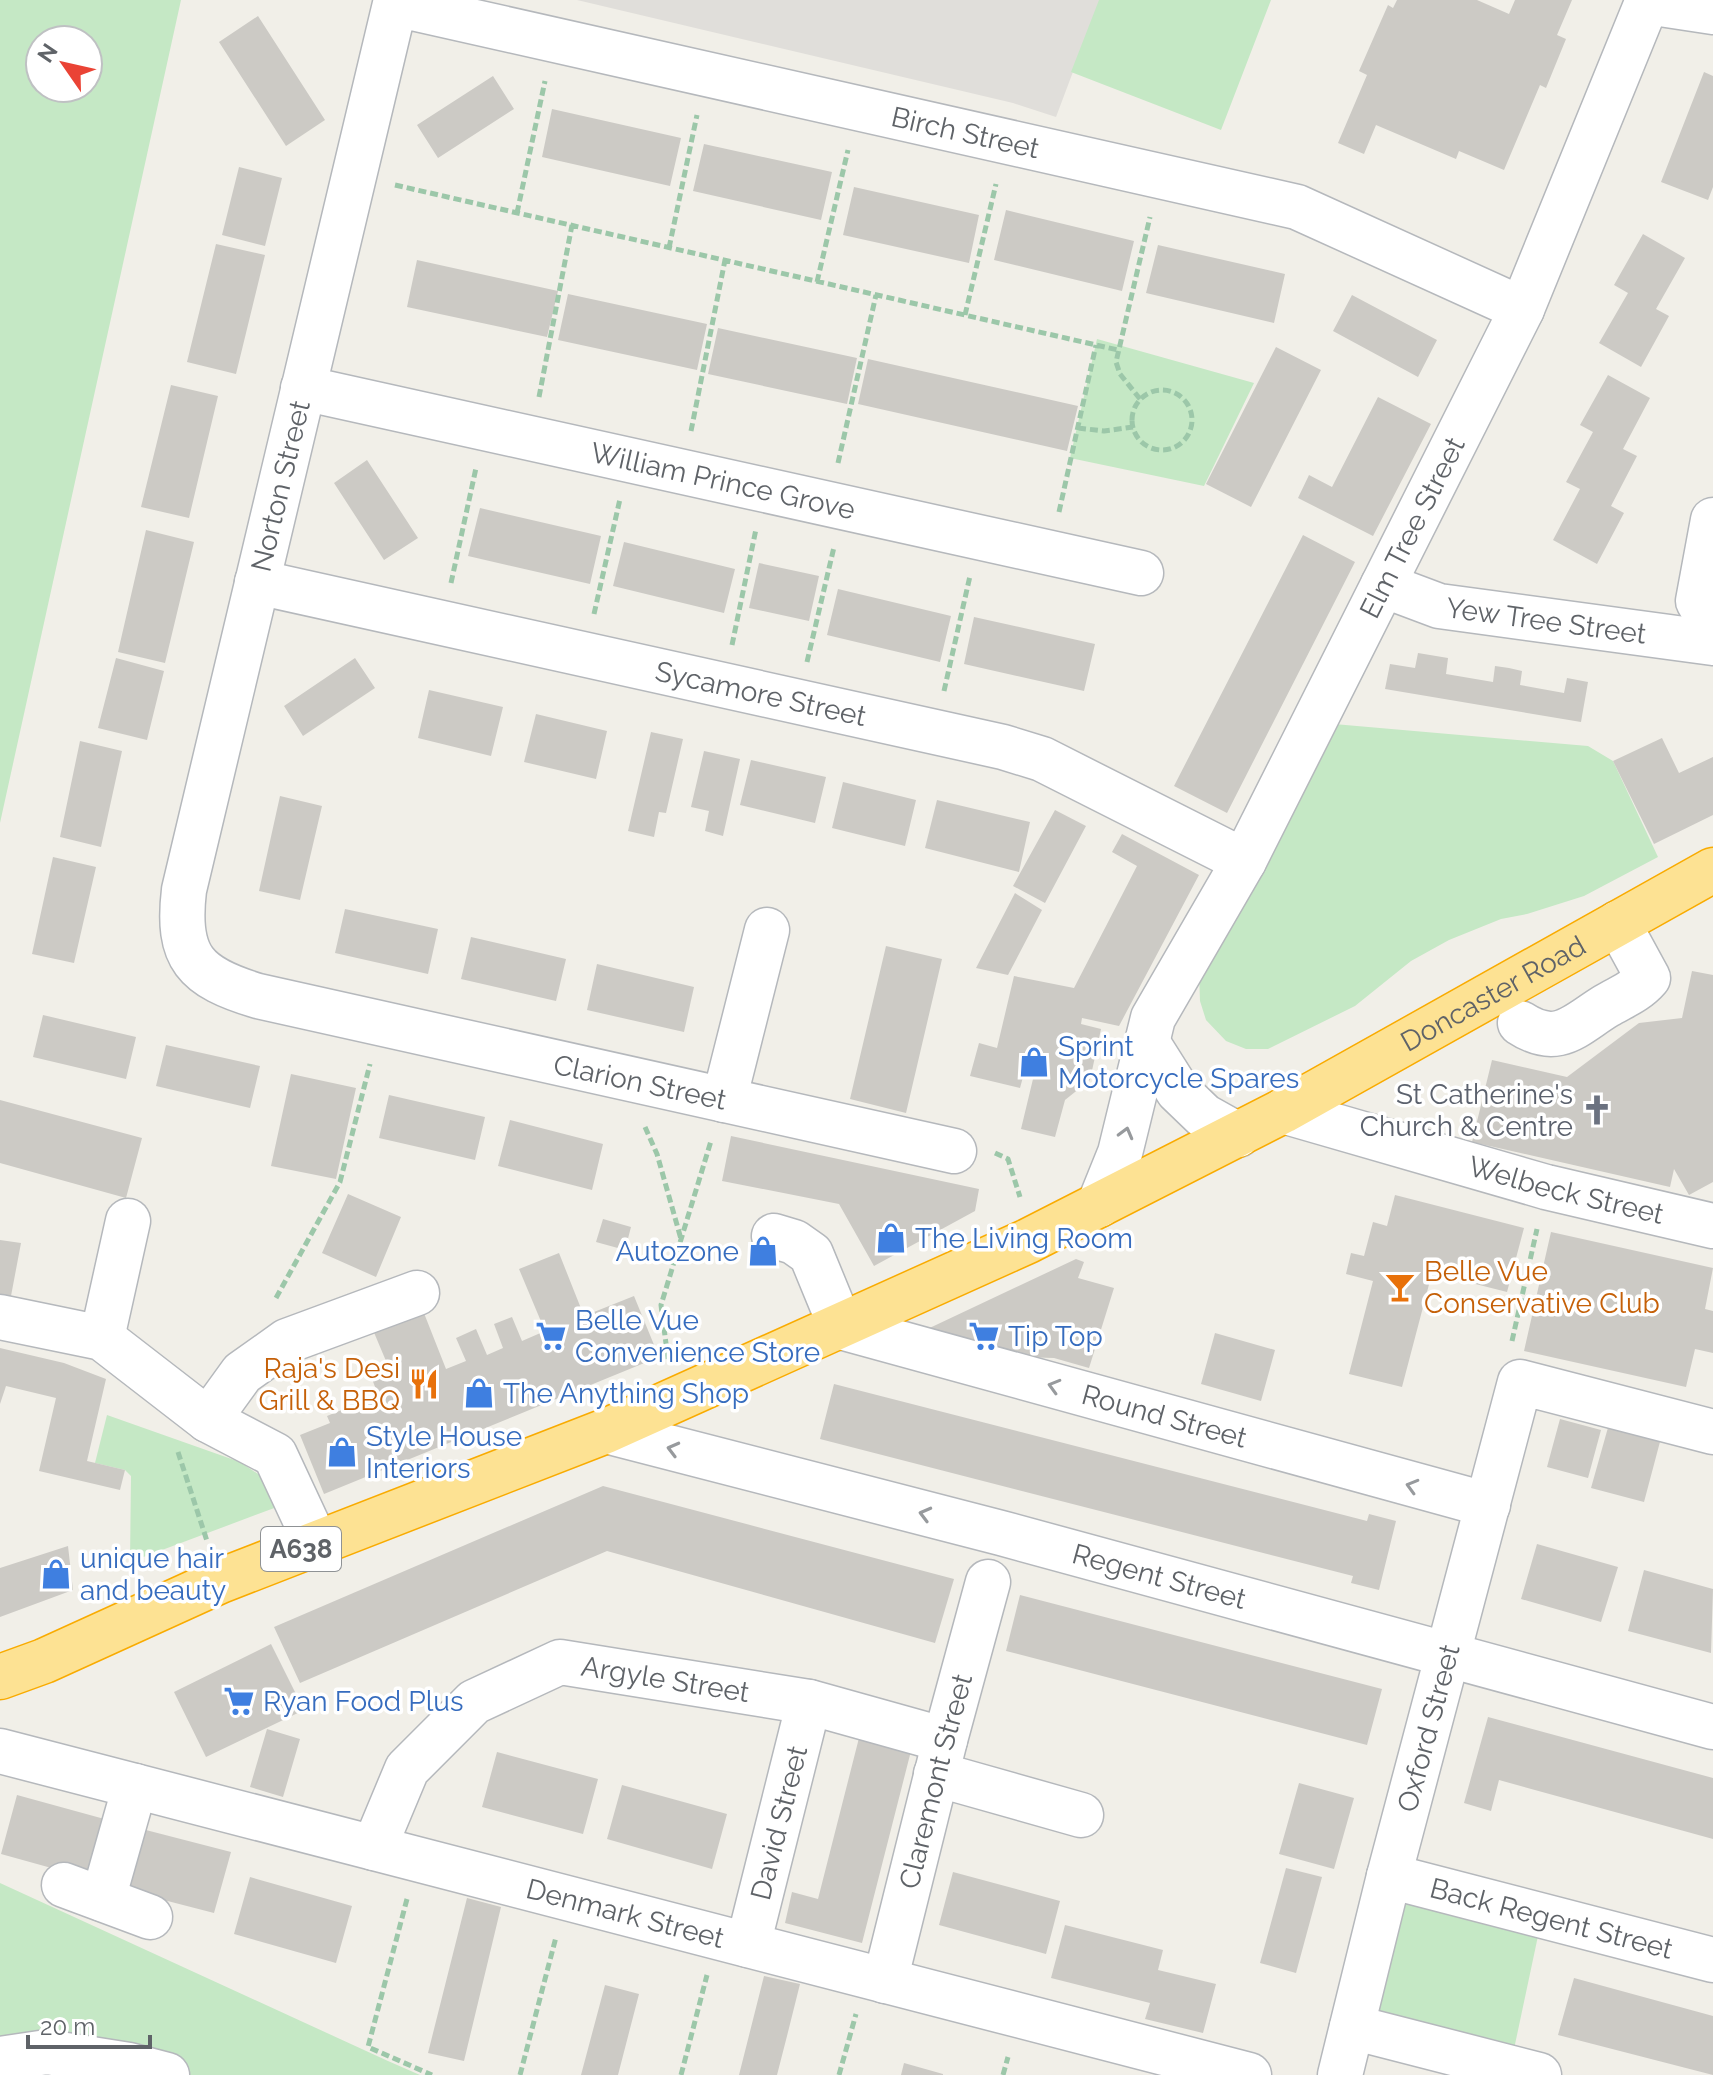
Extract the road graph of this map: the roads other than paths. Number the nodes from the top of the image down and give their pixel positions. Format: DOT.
graph roads {
  1 [pos="1648,1"];
  2 [pos="395,4"];
  3 [pos="1713,12"];
  4 [pos="1522,309"];
  5 [pos="303,388"];
  6 [pos="1713,520"];
  7 [pos="1141,573"];
  8 [pos="257,582"];
  9 [pos="1383,585"];
  10 [pos="1713,628"];
  11 [pos="1713,643"];
  12 [pos="1244,861"];
  13 [pos="1713,870"];
  14 [pos="1618,923"];
  15 [pos="767,930"];
  16 [pos="197,966"];
  17 [pos="1520,1023"];
  18 [pos="1147,1042"];
  19 [pos="724,1100"];
  20 [pos="1283,1111"];
  21 [pos="1238,1135"];
  22 [pos="954,1151"];
  23 [pos="1099,1205"];
  24 [pos="128,1221"];
  25 [pos="1713,1226"];
  26 [pos="774,1236"];
  27 [pos="417,1293"];
  28 [pos="0,1317"];
  29 [pos="841,1327"];
  30 [pos="102,1338"];
  31 [pos="1711,1422"];
  32 [pos="606,1431"];
  33 [pos="191,1432"];
  34 [pos="1488,1505"];
  35 [pos="316,1543"];
  36 [pos="988,1582"];
  37 [pos="1447,1654"];
  38 [pos="0,1677"];
  39 [pos="809,1702"];
  40 [pos="1713,1727"];
  41 [pos="0,1751"];
  42 [pos="940,1757"];
  43 [pos="135,1786"];
  44 [pos="1081,1815"];
  45 [pos="374,1848"];
  46 [pos="1389,1876"];
  47 [pos="150,1917"];
  48 [pos="733,1941"];
  49 [pos="1713,1960"];
  50 [pos="876,1978"];
  51 [pos="1352,2027"];
  52 [pos="0,2059"];
  53 [pos="1166,2065"];
  54 [pos="167,2075"];
  55 [pos="1249,2075"];
  56 [pos="1340,2075"];
  57 [pos="1539,2075"];
  1 -- 3 [label="street"];
  1 -- 4 [label="street, Elm Tree Street"];
  2 -- 4 [label="street, Birch Street"];
  2 -- 5 [label="street, Norton Street"];
  4 -- 9 [label="street, Elm Tree Street"];
  5 -- 7 [label="street, William Prince Grove"];
  5 -- 8 [label="street, Norton Street"];
  6 -- 10 [label="street"];
  8 -- 12 [label="street, Sycamore Street"];
  8 -- 16 [label="street, Norton Street"];
  9 -- 11 [label="street, Yew Tree Street"];
  9 -- 12 [label="street, Elm Tree Street"];
  12 -- 18 [label="street, Elm Tree Street"];
  13 -- 14 [label="highway, Doncaster Road / A638"];
  14 -- 17 [label="street"];
  14 -- 20 [label="highway, Doncaster Road / A638"];
  15 -- 19 [label="street"];
  16 -- 19 [label="street, Clarion Street"];
  18 -- 21 [label="street"];
  23 -- 18 [label="street, Elm Tree Street, one-way"];
  19 -- 22 [label="street, Clarion Street"];
  20 -- 21 [label="highway, Doncaster Road / A638"];
  20 -- 25 [label="street, Welbeck Street"];
  21 -- 23 [label="highway, Doncaster Road / A638"];
  23 -- 29 [label="highway, Doncaster Road / A638"];
  24 -- 30 [label="street"];
  26 -- 29 [label="street"];
  27 -- 33 [label="street"];
  28 -- 30 [label="street"];
  29 -- 32 [label="highway, Doncaster Road / A638"];
  34 -- 29 [label="street, Round Street, one-way"];
  30 -- 33 [label="street"];
  31 -- 34 [label="street, Oxford Street"];
  32 -- 35 [label="highway, Doncaster Road / A638"];
  37 -- 32 [label="street, Regent Street, one-way"];
  33 -- 35 [label="street"];
  34 -- 37 [label="street, Oxford Street"];
  35 -- 38 [label="highway, Doncaster Road / A638"];
  36 -- 42 [label="street, Claremont Street"];
  37 -- 40 [label="street, Regent Street"];
  37 -- 46 [label="street, Oxford Street"];
  39 -- 42 [label="street, Argyle Street"];
  39 -- 45 [label="street, Argyle Street"];
  39 -- 48 [label="street, David Street"];
  41 -- 43 [label="street, Denmark Street"];
  42 -- 44 [label="street, Argyle Street"];
  42 -- 50 [label="street, Claremont Street"];
  43 -- 45 [label="street, Denmark Street"];
  43 -- 47 [label="street"];
  45 -- 48 [label="street, Denmark Street"];
  46 -- 49 [label="street, Back Regent Street"];
  46 -- 51 [label="street, Oxford Street"];
  48 -- 50 [label="street, Denmark Street"];
  50 -- 53 [label="street, Denmark Street"];
  51 -- 56 [label="street, Oxford Street"];
  51 -- 57 [label="street"];
  52 -- 54 [label="street"];
  53 -- 55 [label="street, Denmark Street"];
}
